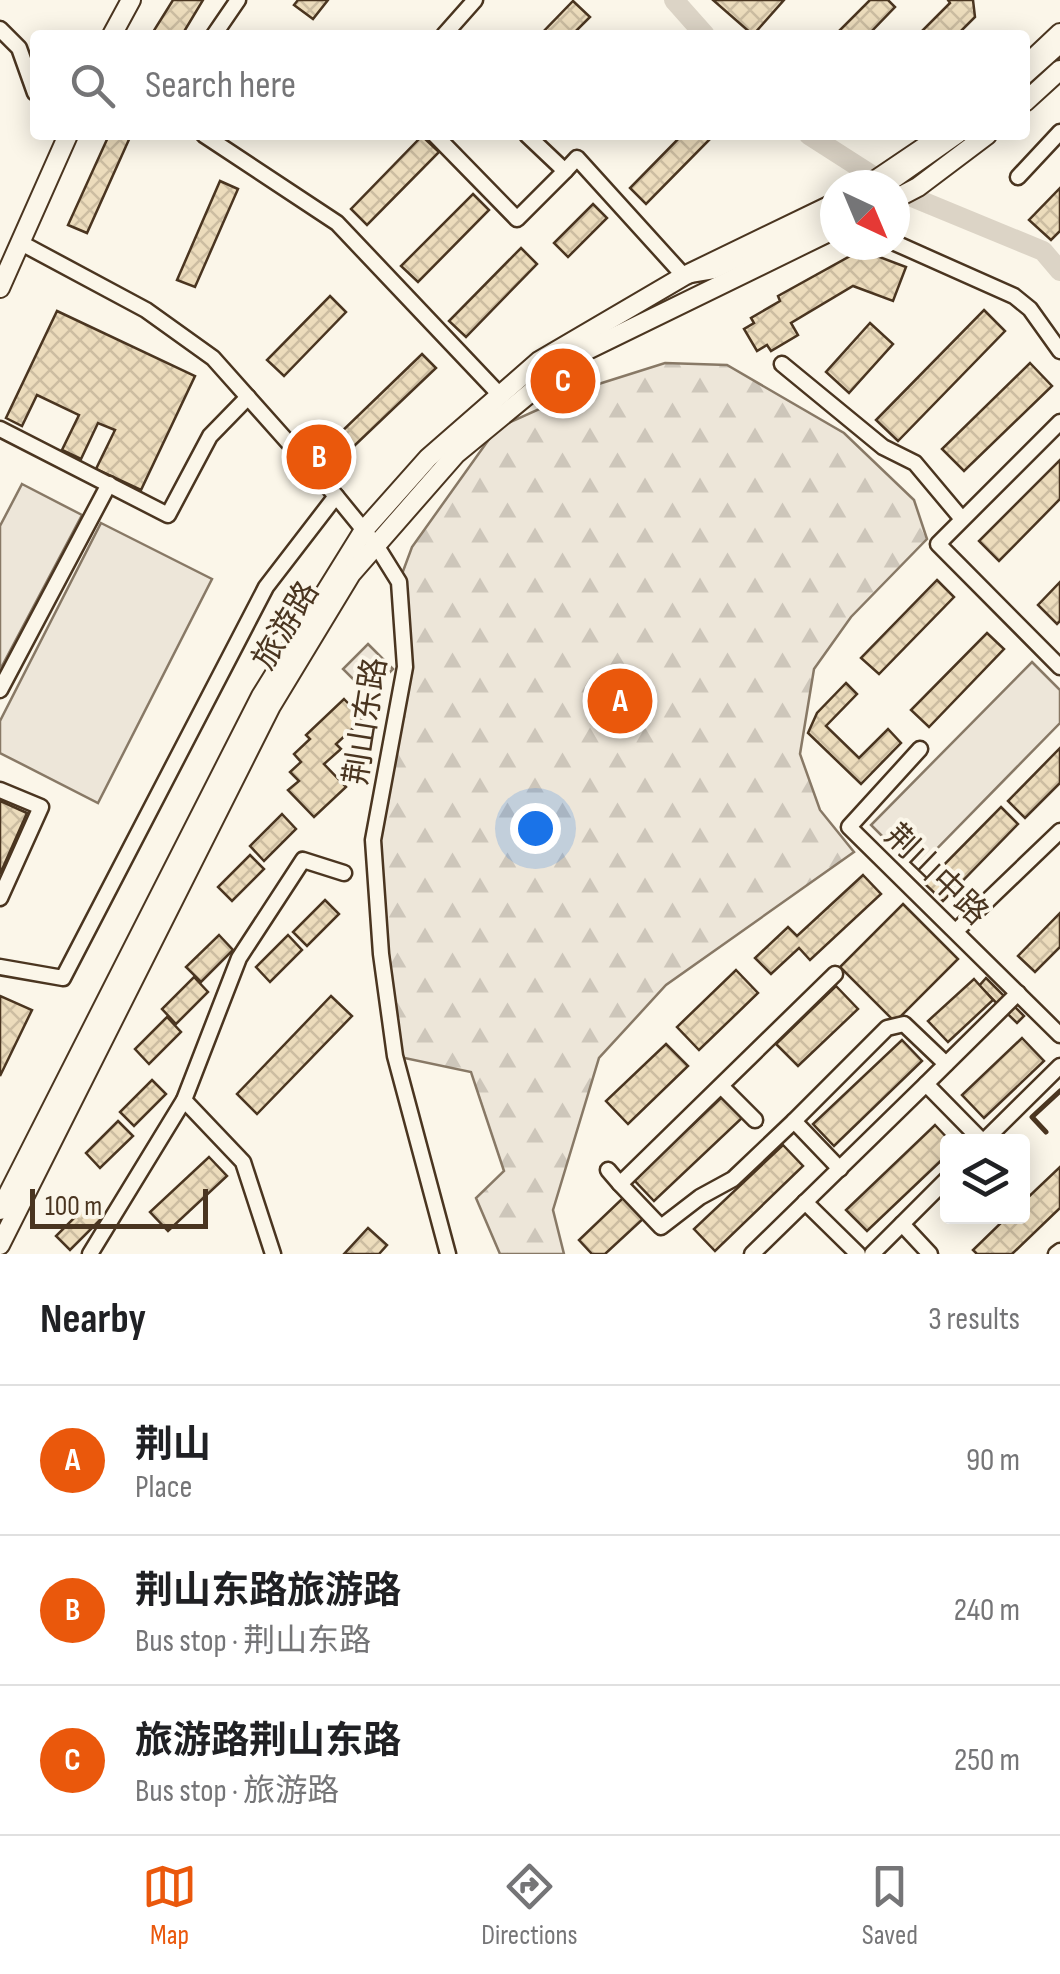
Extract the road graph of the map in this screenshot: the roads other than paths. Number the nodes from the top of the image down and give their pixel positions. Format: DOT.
graph roads {
  1 [pos="131,0"];
  2 [pos="238,0"];
  3 [pos="475,0"];
  4 [pos="0,29"];
  5 [pos="115,30"];
  6 [pos="217,30"];
  7 [pos="448,30"];
  8 [pos="1060,33"];
  9 [pos="1060,46"];
  10 [pos="1030,61"];
  11 [pos="1060,70"];
  12 [pos="1030,73"];
  13 [pos="30,79"];
  14 [pos="1030,97"];
  15 [pos="1060,132"];
  16 [pos="66,140"];
  17 [pos="211,140"];
  18 [pos="440,140"];
  19 [pos="531,140"];
  20 [pos="935,140"];
  21 [pos="952,140"];
  22 [pos="979,140"];
  23 [pos="890,170"];
  24 [pos="909,170"];
  25 [pos="565,171"];
  26 [pos="1018,177"];
  27 [pos="910,191"];
  28 [pos="820,210"];
  29 [pos="820,221"];
  30 [pos="820,236"];
  31 [pos="23,244"];
  32 [pos="910,250"];
  33 [pos="714,270"];
  34 [pos="684,276"];
  35 [pos="0,288"];
  36 [pos="700,293"];
  37 [pos="1060,351"];
  38 [pos="782,364"];
  39 [pos="499,394"];
  40 [pos="248,396"];
  41 [pos="1060,422"];
  42 [pos="0,428"];
  43 [pos="109,484"];
  44 [pos="336,496"];
  45 [pos="962,519"];
  46 [pos="364,530"];
  47 [pos="376,545"];
  48 [pos="1060,668"];
  49 [pos="0,690"];
  50 [pos="920,750"];
  51 [pos="0,790"];
  52 [pos="1060,831"];
  53 [pos="344,873"];
  54 [pos="0,898"];
  55 [pos="957,930"];
  56 [pos="0,967"];
  57 [pos="835,974"];
  58 [pos="1018,993"];
  59 [pos="1060,1035"];
  60 [pos="946,1064"];
  61 [pos="1060,1066"];
  62 [pos="926,1084"];
  63 [pos="722,1086"];
  64 [pos="184,1100"];
  65 [pos="754,1120"];
  66 [pos="794,1121"];
  67 [pos="975,1134"];
  68 [pos="991,1134"];
  69 [pos="840,1169"];
  70 [pos="608,1170"];
  71 [pos="620,1184"];
  72 [pos="940,1186"];
  73 [pos="805,1202"];
  74 [pos="0,1210"];
  75 [pos="902,1224"];
  76 [pos="0,1245"];
  77 [pos="90,1254"];
  78 [pos="273,1254"];
  79 [pos="448,1254"];
  80 [pos="752,1254"];
  81 [pos="858,1254"];
  82 [pos="872,1254"];
  83 [pos="930,1254"];
  1 -- 5 [label="main road"];
  2 -- 6 [label="street"];
  3 -- 7 [label="street"];
  4 -- 13 [label="street"];
  8 -- 10 [label="main road"];
  9 -- 12 [label="street"];
  11 -- 14 [label="main road"];
  15 -- 26 [label="street"];
  16 -- 31 [label="main road"];
  17 -- 39 [label="street"];
  18 -- 25 [label="street"];
  19 -- 25 [label="street"];
  20 -- 23 [label="main road"];
  21 -- 24 [label="street"];
  22 -- 27 [label="main road"];
  25 -- 34 [label="street"];
  28 -- 34 [label="main road, 旅游路"];
  29 -- 33 [label="street"];
  30 -- 36 [label="main road, 旅游路"];
  31 -- 35 [label="main road"];
  31 -- 40 [label="street, 荆山东路"];
  32 -- 37 [label="street"];
  33 -- 34 [label="street"];
  33 -- 36 [label="street"];
  34 -- 39 [label="main road, 旅游路"];
  36 -- 47 [label="main road, 旅游路"];
  38 -- 45 [label="street"];
  39 -- 46 [label="main road, 旅游路"];
  40 -- 43 [label="street"];
  40 -- 44 [label="street, 荆山东路"];
  41 -- 45 [label="street"];
  42 -- 43 [label="street"];
  43 -- 49 [label="street"];
  44 -- 46 [label="street, 荆山东路"];
  44 -- 56 [label="street"];
  45 -- 48 [label="street"];
  46 -- 47 [label="street, 荆山东路"];
  46 -- 74 [label="main road, 旅游路"];
  47 -- 76 [label="main road, 旅游路"];
  47 -- 79 [label="street, 荆山东路"];
  50 -- 55 [label="street, 荆山中路"];
  51 -- 54 [label="street"];
  52 -- 55 [label="street"];
  53 -- 64 [label="street"];
  55 -- 58 [label="street, 荆山中路"];
  57 -- 63 [label="street"];
  58 -- 59 [label="street, 荆山中路"];
  58 -- 60 [label="street"];
  60 -- 62 [label="street"];
  60 -- 66 [label="street"];
  61 -- 68 [label="street"];
  62 -- 67 [label="street"];
  62 -- 69 [label="street"];
  63 -- 65 [label="street"];
  63 -- 71 [label="street"];
  64 -- 77 [label="street"];
  64 -- 78 [label="street"];
  66 -- 69 [label="street"];
  66 -- 71 [label="street"];
  69 -- 73 [label="street"];
  70 -- 71 [label="street"];
  72 -- 75 [label="street"];
  73 -- 80 [label="street"];
  73 -- 81 [label="street"];
  75 -- 82 [label="street"];
  75 -- 83 [label="street"];
}
